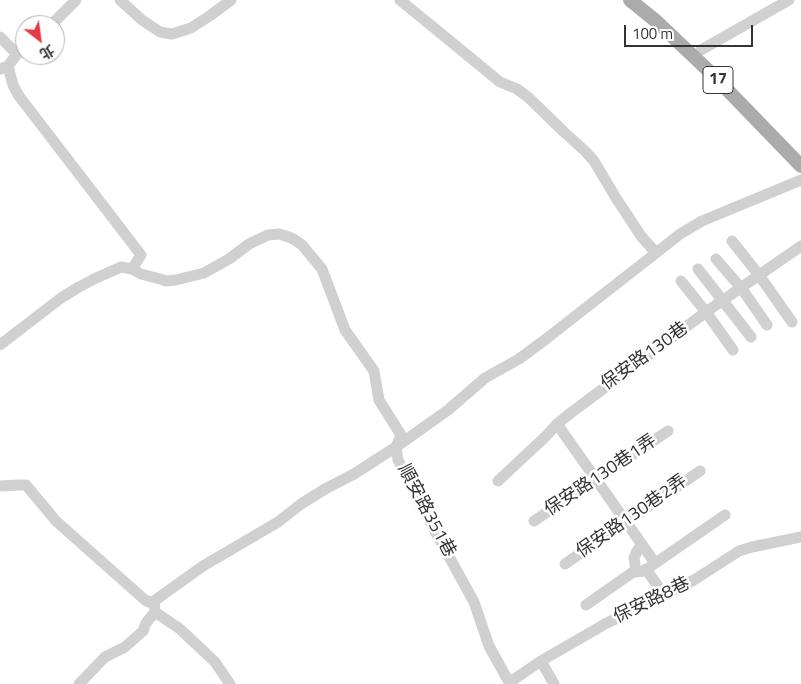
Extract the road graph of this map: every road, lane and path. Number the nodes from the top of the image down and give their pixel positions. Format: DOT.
graph roads {
  1 [pos="76,0"];
  2 [pos="120,0"];
  3 [pos="231,0"];
  4 [pos="400,0"];
  5 [pos="630,0"];
  6 [pos="643,0"];
  7 [pos="789,0"];
  8 [pos="61,15"];
  9 [pos="0,37"];
  10 [pos="15,47"];
  11 [pos="701,50"];
  12 [pos="15,57"];
  13 [pos="4,67"];
  14 [pos="801,162"];
  15 [pos="801,180"];
  16 [pos="732,241"];
  17 [pos="801,246"];
  18 [pos="656,253"];
  19 [pos="716,259"];
  20 [pos="698,269"];
  21 [pos="132,270"];
  22 [pos="759,275"];
  23 [pos="681,281"];
  24 [pos="742,288"];
  25 [pos="724,300"];
  26 [pos="706,312"];
  27 [pos="792,322"];
  28 [pos="768,325"];
  29 [pos="752,337"];
  30 [pos="0,345"];
  31 [pos="733,350"];
  32 [pos="557,424"];
  33 [pos="668,431"];
  34 [pos="396,447"];
  35 [pos="700,471"];
  36 [pos="596,479"];
  37 [pos="498,481"];
  38 [pos="0,486"];
  39 [pos="725,516"];
  40 [pos="534,521"];
  41 [pos="626,522"];
  42 [pos="801,537"];
  43 [pos="642,544"];
  44 [pos="565,564"];
  45 [pos="646,568"];
  46 [pos="664,595"];
  47 [pos="586,605"];
  48 [pos="154,607"];
  49 [pos="541,660"];
  50 [pos="510,683"];
  51 [pos="79,684"];
  52 [pos="230,684"];
  53 [pos="554,684"];
  1 -- 8 [label="street"];
  2 -- 3 [label="street"];
  4 -- 18 [label="street"];
  5 -- 14 [label="main road, 17"];
  6 -- 11 [label="main road, 17"];
  7 -- 11 [label="street"];
  9 -- 10 [label="street"];
  11 -- 14 [label="main road, 17"];
  12 -- 13 [label="street"];
  13 -- 21 [label="street"];
  15 -- 18 [label="street"];
  16 -- 22 [label="street"];
  17 -- 22 [label="street, 保安路130巷"];
  18 -- 34 [label="street"];
  19 -- 24 [label="street"];
  20 -- 25 [label="street"];
  21 -- 30 [label="street, 順安路351巷"];
  21 -- 34 [label="street, 順安路351巷"];
  22 -- 24 [label="street, 保安路130巷"];
  22 -- 27 [label="street"];
  23 -- 26 [label="street"];
  24 -- 25 [label="street, 保安路130巷"];
  24 -- 28 [label="street"];
  25 -- 26 [label="street, 保安路130巷"];
  25 -- 29 [label="street"];
  26 -- 31 [label="street"];
  26 -- 32 [label="street, 保安路130巷"];
  32 -- 36 [label="street"];
  32 -- 37 [label="street, 保安路130巷"];
  33 -- 36 [label="street, 保安路130巷1弄"];
  34 -- 48 [label="street"];
  34 -- 50 [label="street, 順安路351巷"];
  35 -- 41 [label="street, 保安路130巷2弄"];
  36 -- 40 [label="street, 保安路130巷1弄"];
  36 -- 41 [label="street"];
  38 -- 48 [label="street"];
  39 -- 45 [label="street"];
  41 -- 43 [label="street"];
  41 -- 44 [label="street, 保安路130巷2弄"];
  42 -- 46 [label="street, 保安路8巷"];
  43 -- 45 [label="street"];
  43 -- 45 [label="street"];
  45 -- 46 [label="street"];
  45 -- 47 [label="street"];
  46 -- 49 [label="street, 保安路8巷"];
  48 -- 51 [label="street"];
  48 -- 52 [label="street"];
  49 -- 50 [label="street, 保安路8巷"];
  49 -- 53 [label="street"];
}
